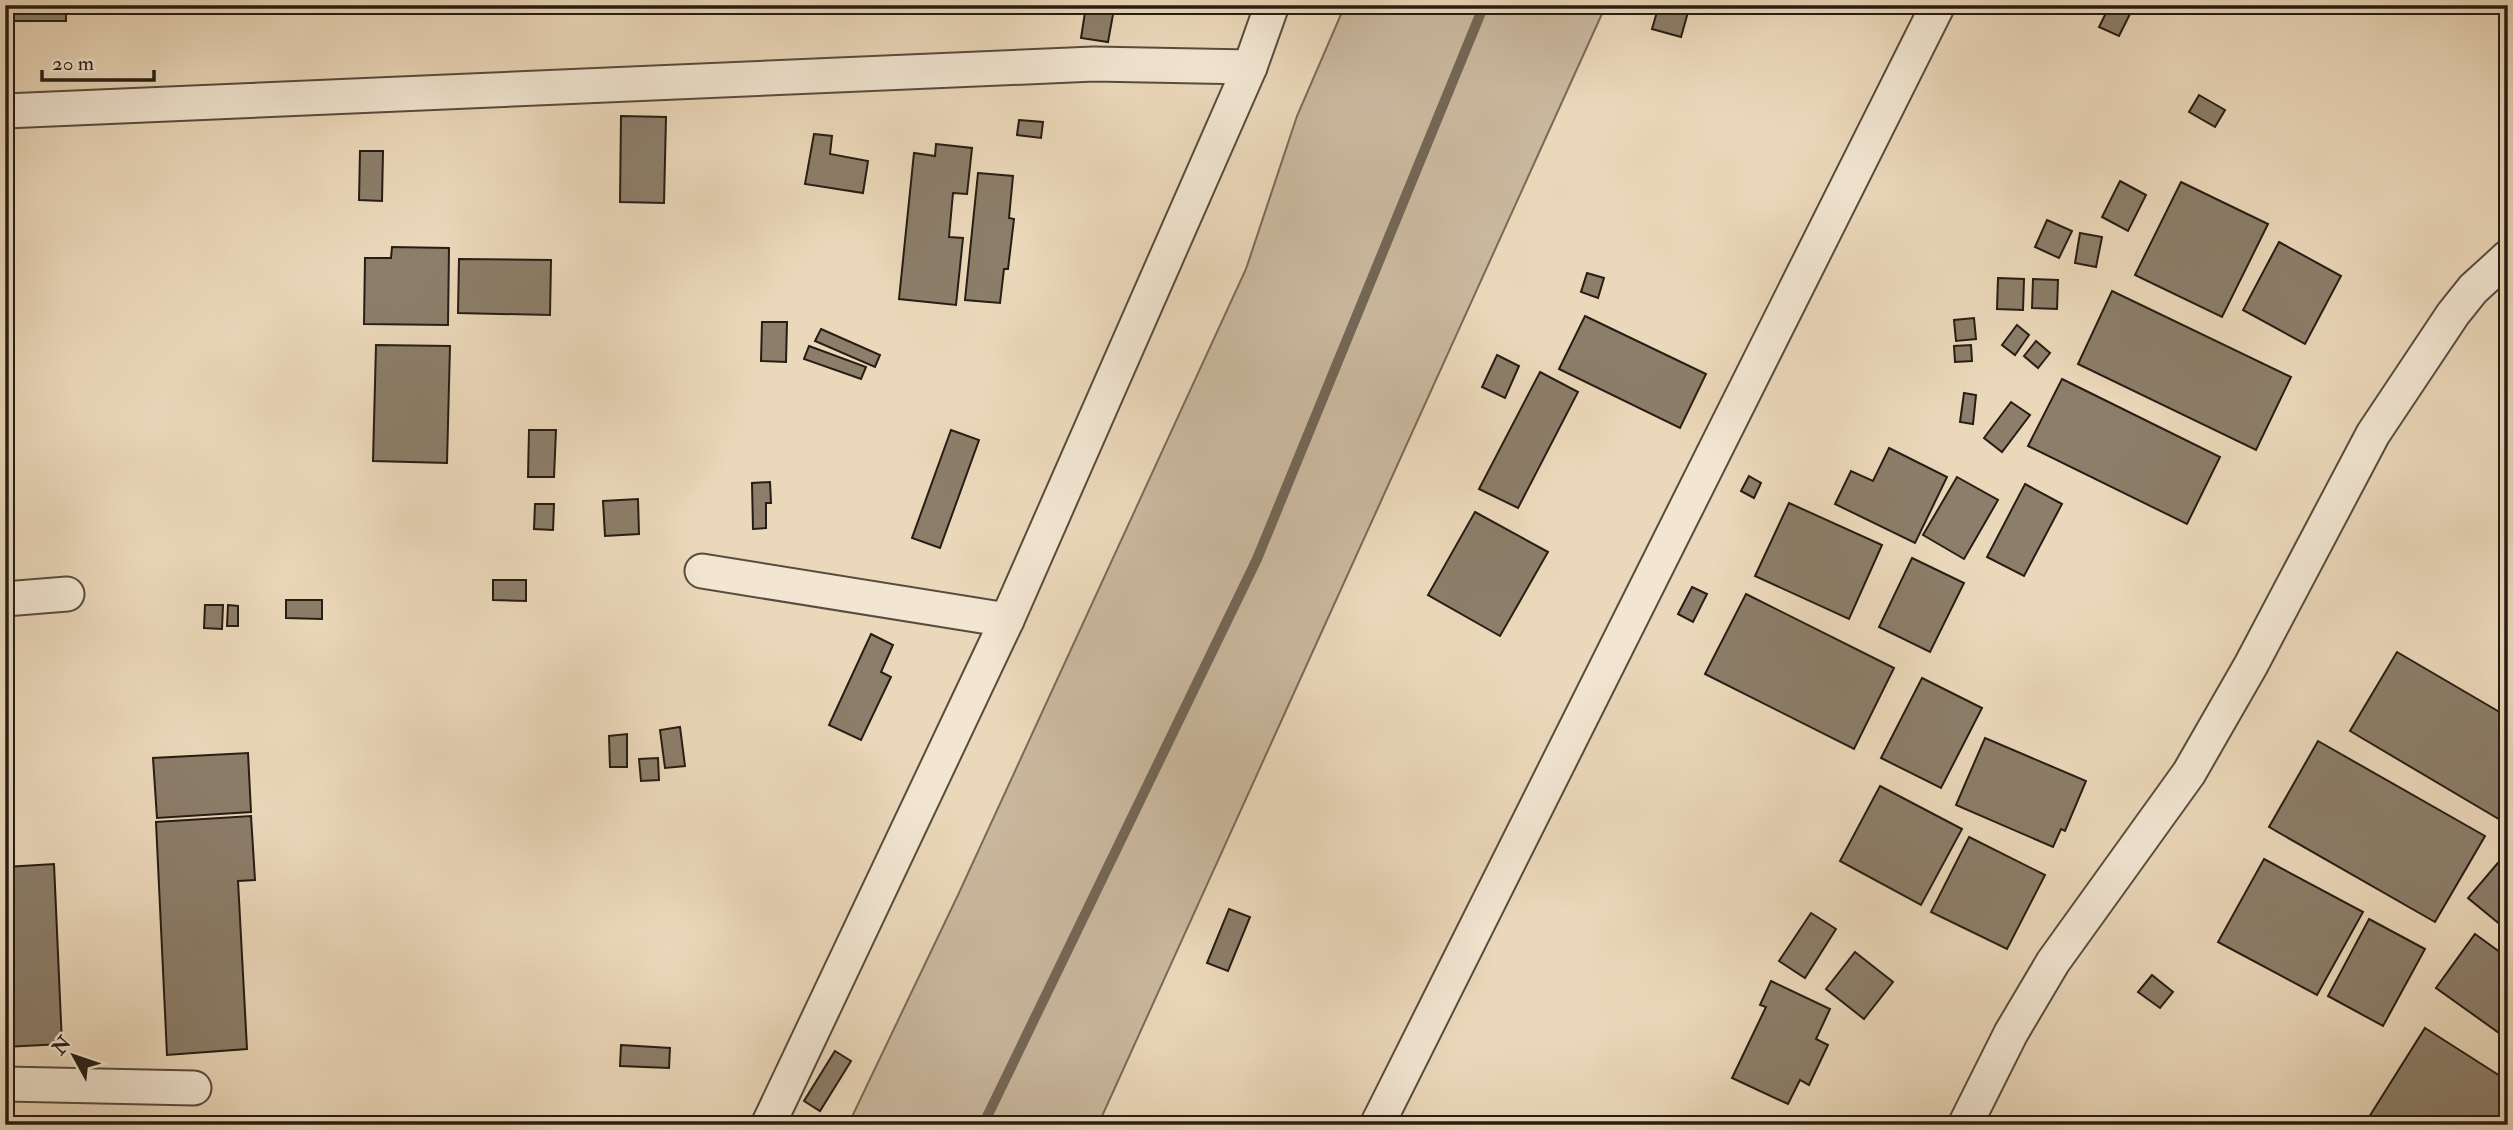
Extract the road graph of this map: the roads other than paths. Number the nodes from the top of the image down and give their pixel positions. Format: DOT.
graph roads {
  1 [pos="1272,5"];
  2 [pos="1938,5"];
  3 [pos="1250,67"];
  4 [pos="5,111"];
  5 [pos="2508,258"];
  6 [pos="702,571"];
  7 [pos="67,594"];
  8 [pos="5,599"];
  9 [pos="1007,620"];
  10 [pos="5,1084"];
  11 [pos="194,1088"];
  12 [pos="768,1125"];
  13 [pos="1377,1125"];
  14 [pos="1965,1125"];
  1 -- 3 [label="street"];
  2 -- 13 [label="street"];
  3 -- 4 [label="street"];
  3 -- 9 [label="street"];
  5 -- 14 [label="street"];
  6 -- 9 [label="street"];
  7 -- 8 [label="street"];
  9 -- 12 [label="street"];
  10 -- 11 [label="street"];
}
